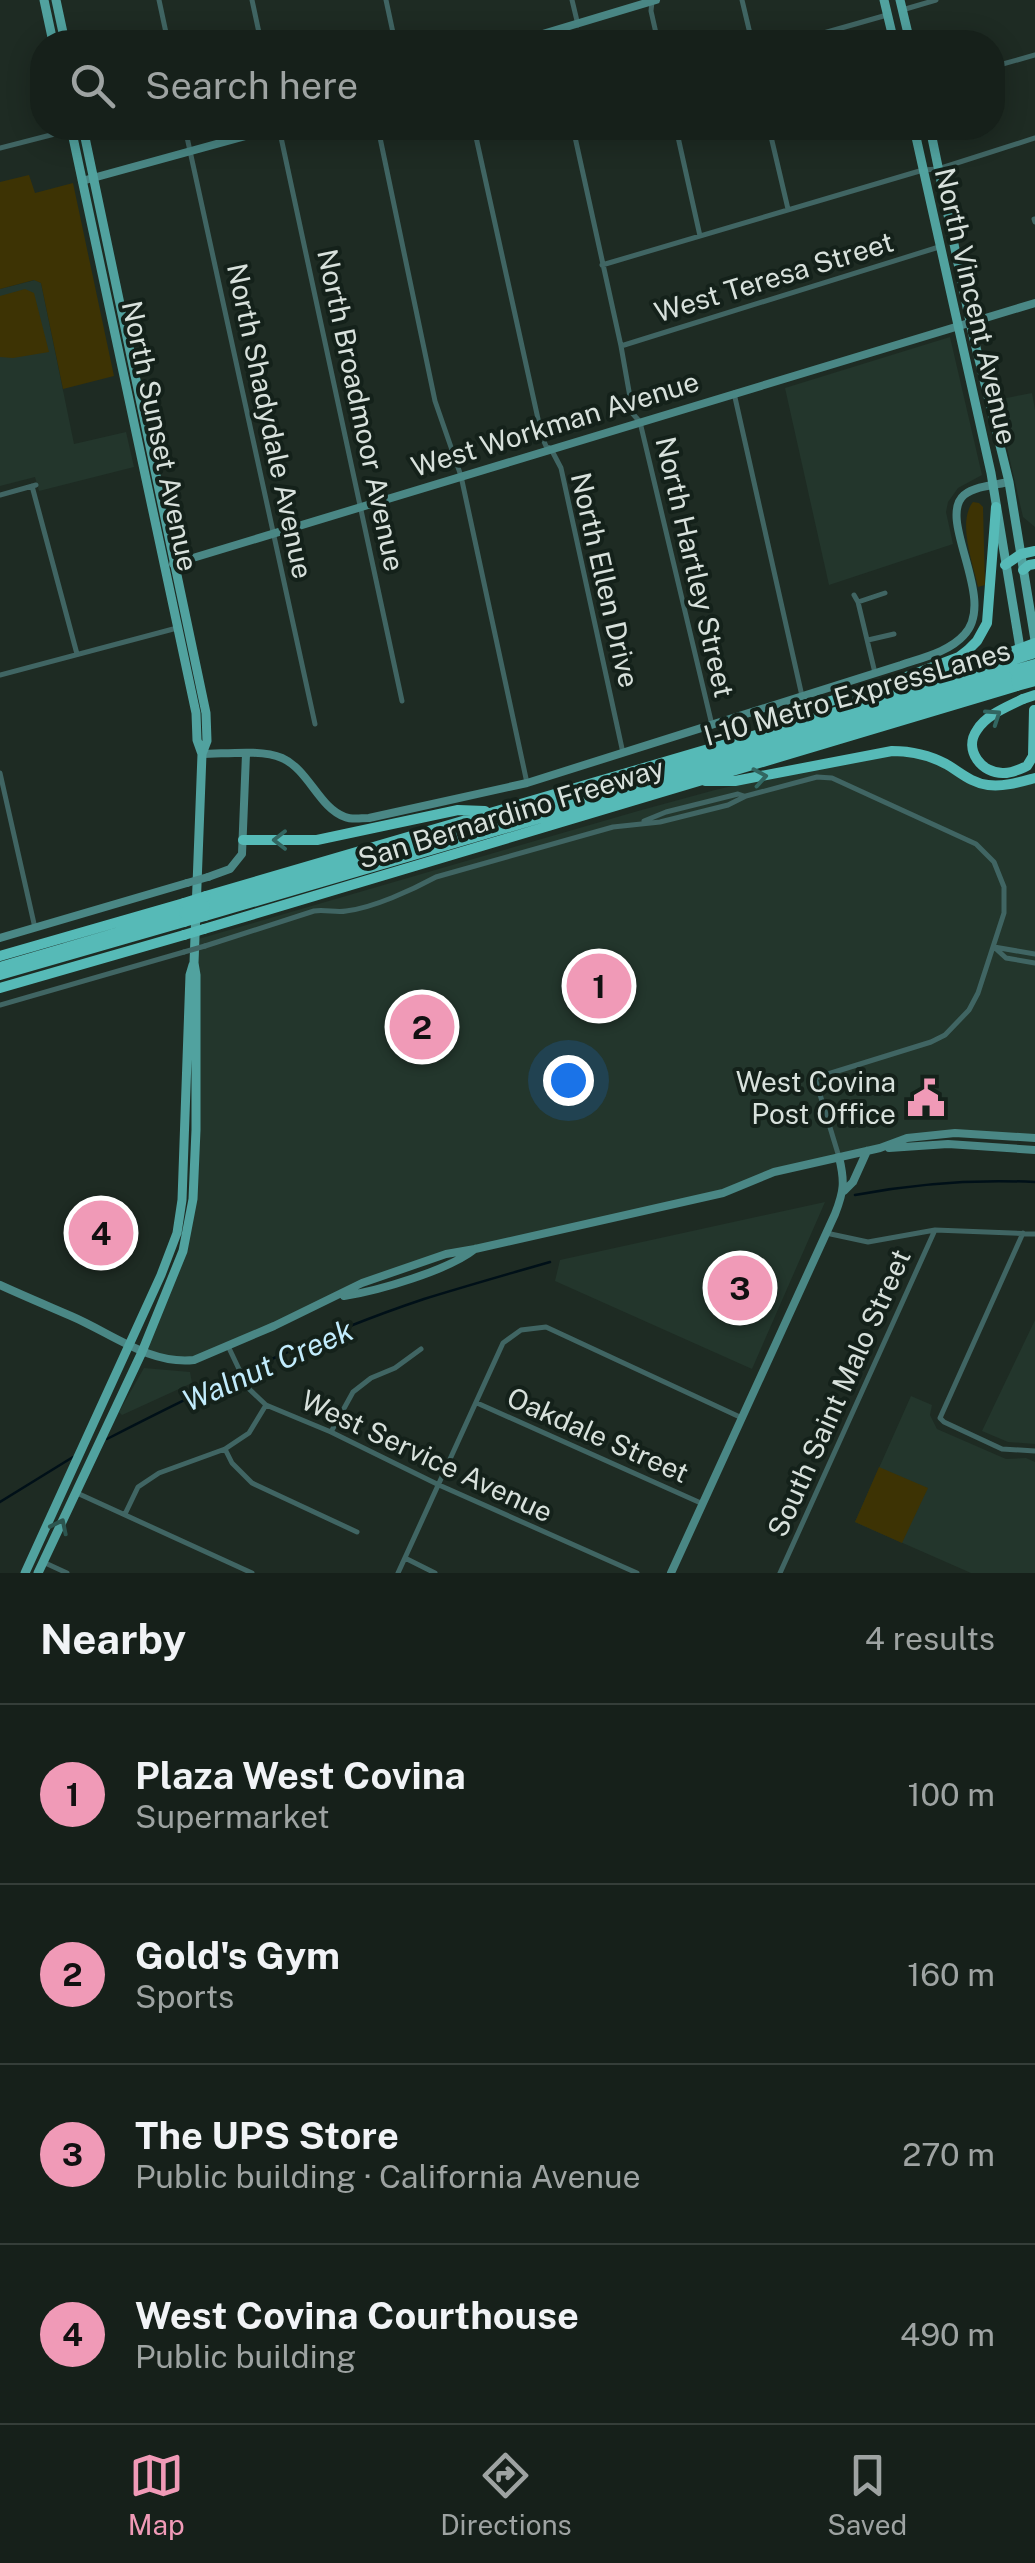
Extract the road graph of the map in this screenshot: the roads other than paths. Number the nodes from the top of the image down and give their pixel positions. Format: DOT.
graph roads {
  1 [pos="44,0"];
  2 [pos="56,0"];
  3 [pos="159,0"];
  4 [pos="252,0"];
  5 [pos="386,0"];
  6 [pos="572,0"];
  7 [pos="653,0"];
  8 [pos="742,0"];
  9 [pos="884,0"];
  10 [pos="936,0"];
  11 [pos="901,5"];
  12 [pos="887,14"];
  13 [pos="578,24"];
  14 [pos="50,30"];
  15 [pos="62,30"];
  16 [pos="165,30"];
  17 [pos="258,30"];
  18 [pos="392,30"];
  19 [pos="565,30"];
  20 [pos="655,30"];
  21 [pos="749,30"];
  22 [pos="833,30"];
  23 [pos="891,30"];
  24 [pos="907,30"];
  25 [pos="1035,55"];
  26 [pos="1005,63"];
  27 [pos="1035,138"];
  28 [pos="30,140"];
  29 [pos="79,140"];
  30 [pos="188,140"];
  31 [pos="234,140"];
  32 [pos="280,140"];
  33 [pos="381,140"];
  34 [pos="477,140"];
  35 [pos="576,140"];
  36 [pos="679,140"];
  37 [pos="772,140"];
  38 [pos="917,140"];
  39 [pos="932,140"];
  40 [pos="0,148"];
  41 [pos="190,152"];
  42 [pos="938,169"];
  43 [pos="923,170"];
  44 [pos="88,179"];
  45 [pos="788,209"];
  46 [pos="700,236"];
  47 [pos="940,247"];
  48 [pos="602,265"];
  49 [pos="1035,303"];
  50 [pos="970,322"];
  51 [pos="958,325"];
  52 [pos="621,346"];
  53 [pos="734,393"];
  54 [pos="640,422"];
  55 [pos="551,449"];
  56 [pos="461,476"];
  57 [pos="1009,482"];
  58 [pos="993,485"];
  59 [pos="0,495"];
  60 [pos="361,507"];
  61 [pos="996,507"];
  62 [pos="274,534"];
  63 [pos="1035,551"];
  64 [pos="1021,554"];
  65 [pos="176,563"];
  66 [pos="1035,564"];
  67 [pos="1005,565"];
  68 [pos="164,567"];
  69 [pos="1022,570"];
  70 [pos="885,593"];
  71 [pos="190,625"];
  72 [pos="178,628"];
  73 [pos="894,634"];
  74 [pos="868,640"];
  75 [pos="1035,642"];
  76 [pos="78,654"];
  77 [pos="1035,654"];
  78 [pos="1035,664"];
  79 [pos="1021,671"];
  80 [pos="1,672"];
  81 [pos="875,673"];
  82 [pos="802,696"];
  83 [pos="1029,697"];
  84 [pos="402,701"];
  85 [pos="1034,713"];
  86 [pos="315,724"];
  87 [pos="712,724"];
  88 [pos="728,743"];
  89 [pos="202,754"];
  90 [pos="246,754"];
  91 [pos="623,754"];
  92 [pos="0,773"];
  93 [pos="1035,778"];
  94 [pos="694,782"];
  95 [pos="526,783"];
  96 [pos="496,811"];
  97 [pos="243,840"];
  98 [pos="184,913"];
  99 [pos="203,914"];
  100 [pos="35,928"];
  101 [pos="0,938"];
  102 [pos="994,947"];
  103 [pos="1035,954"];
  104 [pos="0,956"];
  105 [pos="1035,962"];
  106 [pos="194,963"];
  107 [pos="0,967"];
  108 [pos="0,975"];
  109 [pos="0,988"];
  110 [pos="0,1005"];
  111 [pos="1035,1138"];
  112 [pos="880,1148"];
  113 [pos="1035,1150"];
  114 [pos="867,1151"];
  115 [pos="839,1157"];
  116 [pos="844,1191"];
  117 [pos="934,1230"];
  118 [pos="826,1233"];
  119 [pos="1022,1233"];
  120 [pos="1035,1234"];
  121 [pos="475,1249"];
  122 [pos="436,1257"];
  123 [pos="362,1283"];
  124 [pos="0,1285"];
  125 [pos="383,1287"];
  126 [pos="346,1296"];
  127 [pos="335,1298"];
  128 [pos="130,1345"];
  129 [pos="228,1346"];
  130 [pos="421,1349"];
  131 [pos="142,1352"];
  132 [pos="477,1403"];
  133 [pos="266,1405"];
  134 [pos="742,1418"];
  135 [pos="331,1432"];
  136 [pos="224,1449"];
  137 [pos="1035,1451"];
  138 [pos="440,1485"];
  139 [pos="76,1492"];
  140 [pos="703,1504"];
  141 [pos="125,1514"];
  142 [pos="357,1532"];
  143 [pos="405,1558"];
  144 [pos="43,1562"];
  145 [pos="25,1573"];
  146 [pos="38,1573"];
  147 [pos="66,1573"];
  148 [pos="252,1573"];
  149 [pos="398,1573"];
  150 [pos="435,1573"];
  151 [pos="637,1573"];
  152 [pos="671,1573"];
  153 [pos="780,1573"];
  1 -- 14 [label="main road"];
  2 -- 15 [label="main road"];
  3 -- 16 [label="street"];
  4 -- 17 [label="street"];
  5 -- 18 [label="street"];
  6 -- 13 [label="street"];
  7 -- 13 [label="street"];
  7 -- 20 [label="street"];
  8 -- 21 [label="street"];
  9 -- 12 [label="main road"];
  10 -- 11 [label="street"];
  11 -- 24 [label="main road"];
  12 -- 22 [label="street"];
  12 -- 23 [label="main road"];
  13 -- 19 [label="street"];
  25 -- 26 [label="street"];
  27 -- 42 [label="street"];
  28 -- 40 [label="street"];
  29 -- 44 [label="main road, North Sunset Avenue"];
  30 -- 41 [label="street, North Shadydale Avenue"];
  31 -- 41 [label="street"];
  32 -- 60 [label="street, North Broadmoor Avenue"];
  33 -- 56 [label="street"];
  34 -- 55 [label="street, North Ellen Drive"];
  35 -- 48 [label="street, North Hartley Street"];
  36 -- 46 [label="street"];
  37 -- 45 [label="street"];
  38 -- 43 [label="main road, North Vincent Avenue"];
  39 -- 42 [label="main road, North Vincent Avenue"];
  41 -- 44 [label="street"];
  41 -- 62 [label="street, North Shadydale Avenue"];
  42 -- 43 [label="street"];
  42 -- 50 [label="main road, North Vincent Avenue"];
  43 -- 45 [label="street"];
  43 -- 47 [label="main road, North Vincent Avenue"];
  44 -- 65 [label="main road, North Sunset Avenue"];
  44 -- 68 [label="main road, North Sunset Avenue"];
  45 -- 46 [label="street"];
  46 -- 48 [label="street"];
  47 -- 51 [label="main road, North Vincent Avenue"];
  47 -- 52 [label="street, West Teresa Street"];
  48 -- 52 [label="street, North Hartley Street"];
  49 -- 50 [label="street, West Workman Avenue"];
  50 -- 51 [label="street, West Workman Avenue"];
  50 -- 57 [label="main road, North Vincent Avenue"];
  51 -- 53 [label="street, West Workman Avenue"];
  51 -- 58 [label="main road, North Vincent Avenue"];
  52 -- 54 [label="street, North Hartley Street"];
  53 -- 54 [label="street, West Workman Avenue"];
  53 -- 82 [label="street"];
  54 -- 55 [label="street, West Workman Avenue"];
  54 -- 87 [label="street, North Hartley Street"];
  55 -- 56 [label="street, West Workman Avenue"];
  55 -- 91 [label="street, North Ellen Drive"];
  56 -- 60 [label="street, West Workman Avenue"];
  56 -- 95 [label="street"];
  57 -- 58 [label="street"];
  57 -- 64 [label="main road, North Vincent Avenue"];
  58 -- 61 [label="main road, North Vincent Avenue"];
  58 -- 81 [label="street"];
  59 -- 76 [label="street"];
  60 -- 62 [label="street, West Workman Avenue"];
  60 -- 84 [label="street, North Broadmoor Avenue"];
  61 -- 67 [label="main road, North Vincent Avenue"];
  61 -- 88 [label="highway"];
  62 -- 65 [label="street, West Workman Avenue"];
  62 -- 86 [label="street, North Shadydale Avenue"];
  63 -- 64 [label="highway"];
  64 -- 67 [label="highway"];
  64 -- 69 [label="main road, North Vincent Avenue"];
  65 -- 68 [label="street, West Workman Avenue"];
  65 -- 71 [label="main road, North Sunset Avenue"];
  66 -- 69 [label="highway"];
  67 -- 79 [label="main road, North Vincent Avenue"];
  68 -- 72 [label="main road, North Sunset Avenue"];
  69 -- 75 [label="main road, North Vincent Avenue"];
  70 -- 74 [label="street"];
  71 -- 72 [label="street"];
  71 -- 89 [label="main road, North Sunset Avenue"];
  72 -- 76 [label="street"];
  72 -- 89 [label="main road, North Sunset Avenue"];
  73 -- 74 [label="street"];
  74 -- 81 [label="street"];
  75 -- 79 [label="highway, bridge"];
  76 -- 80 [label="street"];
  77 -- 79 [label="highway, San Bernardino Freeway, bridge"];
  78 -- 79 [label="highway, I-10 Metro ExpressLanes, bridge"];
  79 -- 85 [label="main road, North Vincent Avenue"];
  79 -- 88 [label="highway, San Bernardino Freeway"];
  79 -- 94 [label="highway, San Bernardino Freeway"];
  79 -- 99 [label="highway, I-10 Metro ExpressLanes"];
  81 -- 82 [label="street"];
  82 -- 87 [label="street"];
  85 -- 83 [label="highway, one-way"];
  87 -- 91 [label="street"];
  88 -- 96 [label="highway, San Bernardino Freeway"];
  89 -- 90 [label="street"];
  89 -- 99 [label="main road, North Sunset Avenue"];
  90 -- 95 [label="street"];
  90 -- 97 [label="street"];
  91 -- 95 [label="street"];
  92 -- 100 [label="street"];
  94 -- 93 [label="highway, one-way"];
  94 -- 99 [label="highway, San Bernardino Freeway"];
  96 -- 97 [label="highway, one-way"];
  96 -- 99 [label="highway, San Bernardino Freeway"];
  97 -- 100 [label="street, bridge"];
  98 -- 99 [label="highway, San Bernardino Freeway, bridge"];
  98 -- 99 [label="highway, I-10 Metro ExpressLanes, bridge"];
  98 -- 104 [label="highway, San Bernardino Freeway"];
  98 -- 107 [label="highway, I-10 Metro ExpressLanes"];
  98 -- 108 [label="highway, I-10 Metro ExpressLanes"];
  99 -- 106 [label="main road, North Sunset Avenue"];
  99 -- 109 [label="highway, San Bernardino Freeway, bridge"];
  100 -- 101 [label="street"];
  102 -- 103 [label="street"];
  102 -- 105 [label="street"];
  102 -- 110 [label="street, bridge"];
  102 -- 115 [label="street"];
  106 -- 128 [label="main road"];
  106 -- 131 [label="main road"];
  111 -- 112 [label="street"];
  112 -- 113 [label="street"];
  112 -- 114 [label="street"];
  114 -- 115 [label="street"];
  114 -- 116 [label="street"];
  115 -- 116 [label="street"];
  115 -- 121 [label="street"];
  116 -- 118 [label="street"];
  117 -- 118 [label="street"];
  117 -- 119 [label="street"];
  117 -- 153 [label="street, South Saint Malo Street"];
  118 -- 134 [label="street"];
  119 -- 120 [label="street"];
  119 -- 137 [label="street"];
  121 -- 122 [label="street"];
  121 -- 125 [label="street"];
  122 -- 123 [label="street"];
  122 -- 125 [label="street"];
  123 -- 126 [label="street"];
  123 -- 127 [label="street"];
  124 -- 128 [label="street"];
  125 -- 126 [label="street"];
  126 -- 127 [label="street"];
  127 -- 129 [label="street"];
  128 -- 131 [label="street"];
  128 -- 145 [label="main road"];
  129 -- 131 [label="street"];
  129 -- 133 [label="street, West Service Avenue"];
  130 -- 135 [label="street"];
  131 -- 139 [label="main road"];
  132 -- 134 [label="street"];
  132 -- 138 [label="street"];
  132 -- 140 [label="street, Oakdale Street"];
  133 -- 135 [label="street, West Service Avenue"];
  133 -- 136 [label="street"];
  134 -- 140 [label="street"];
  135 -- 138 [label="street, West Service Avenue"];
  136 -- 141 [label="street"];
  136 -- 142 [label="street"];
  138 -- 143 [label="street"];
  138 -- 151 [label="street, West Service Avenue"];
  139 -- 141 [label="street"];
  144 -- 139 [label="main road, one-way"];
  140 -- 152 [label="street"];
  141 -- 148 [label="street"];
  143 -- 149 [label="street"];
  143 -- 150 [label="street"];
  144 -- 146 [label="main road"];
  144 -- 147 [label="street"];
}
